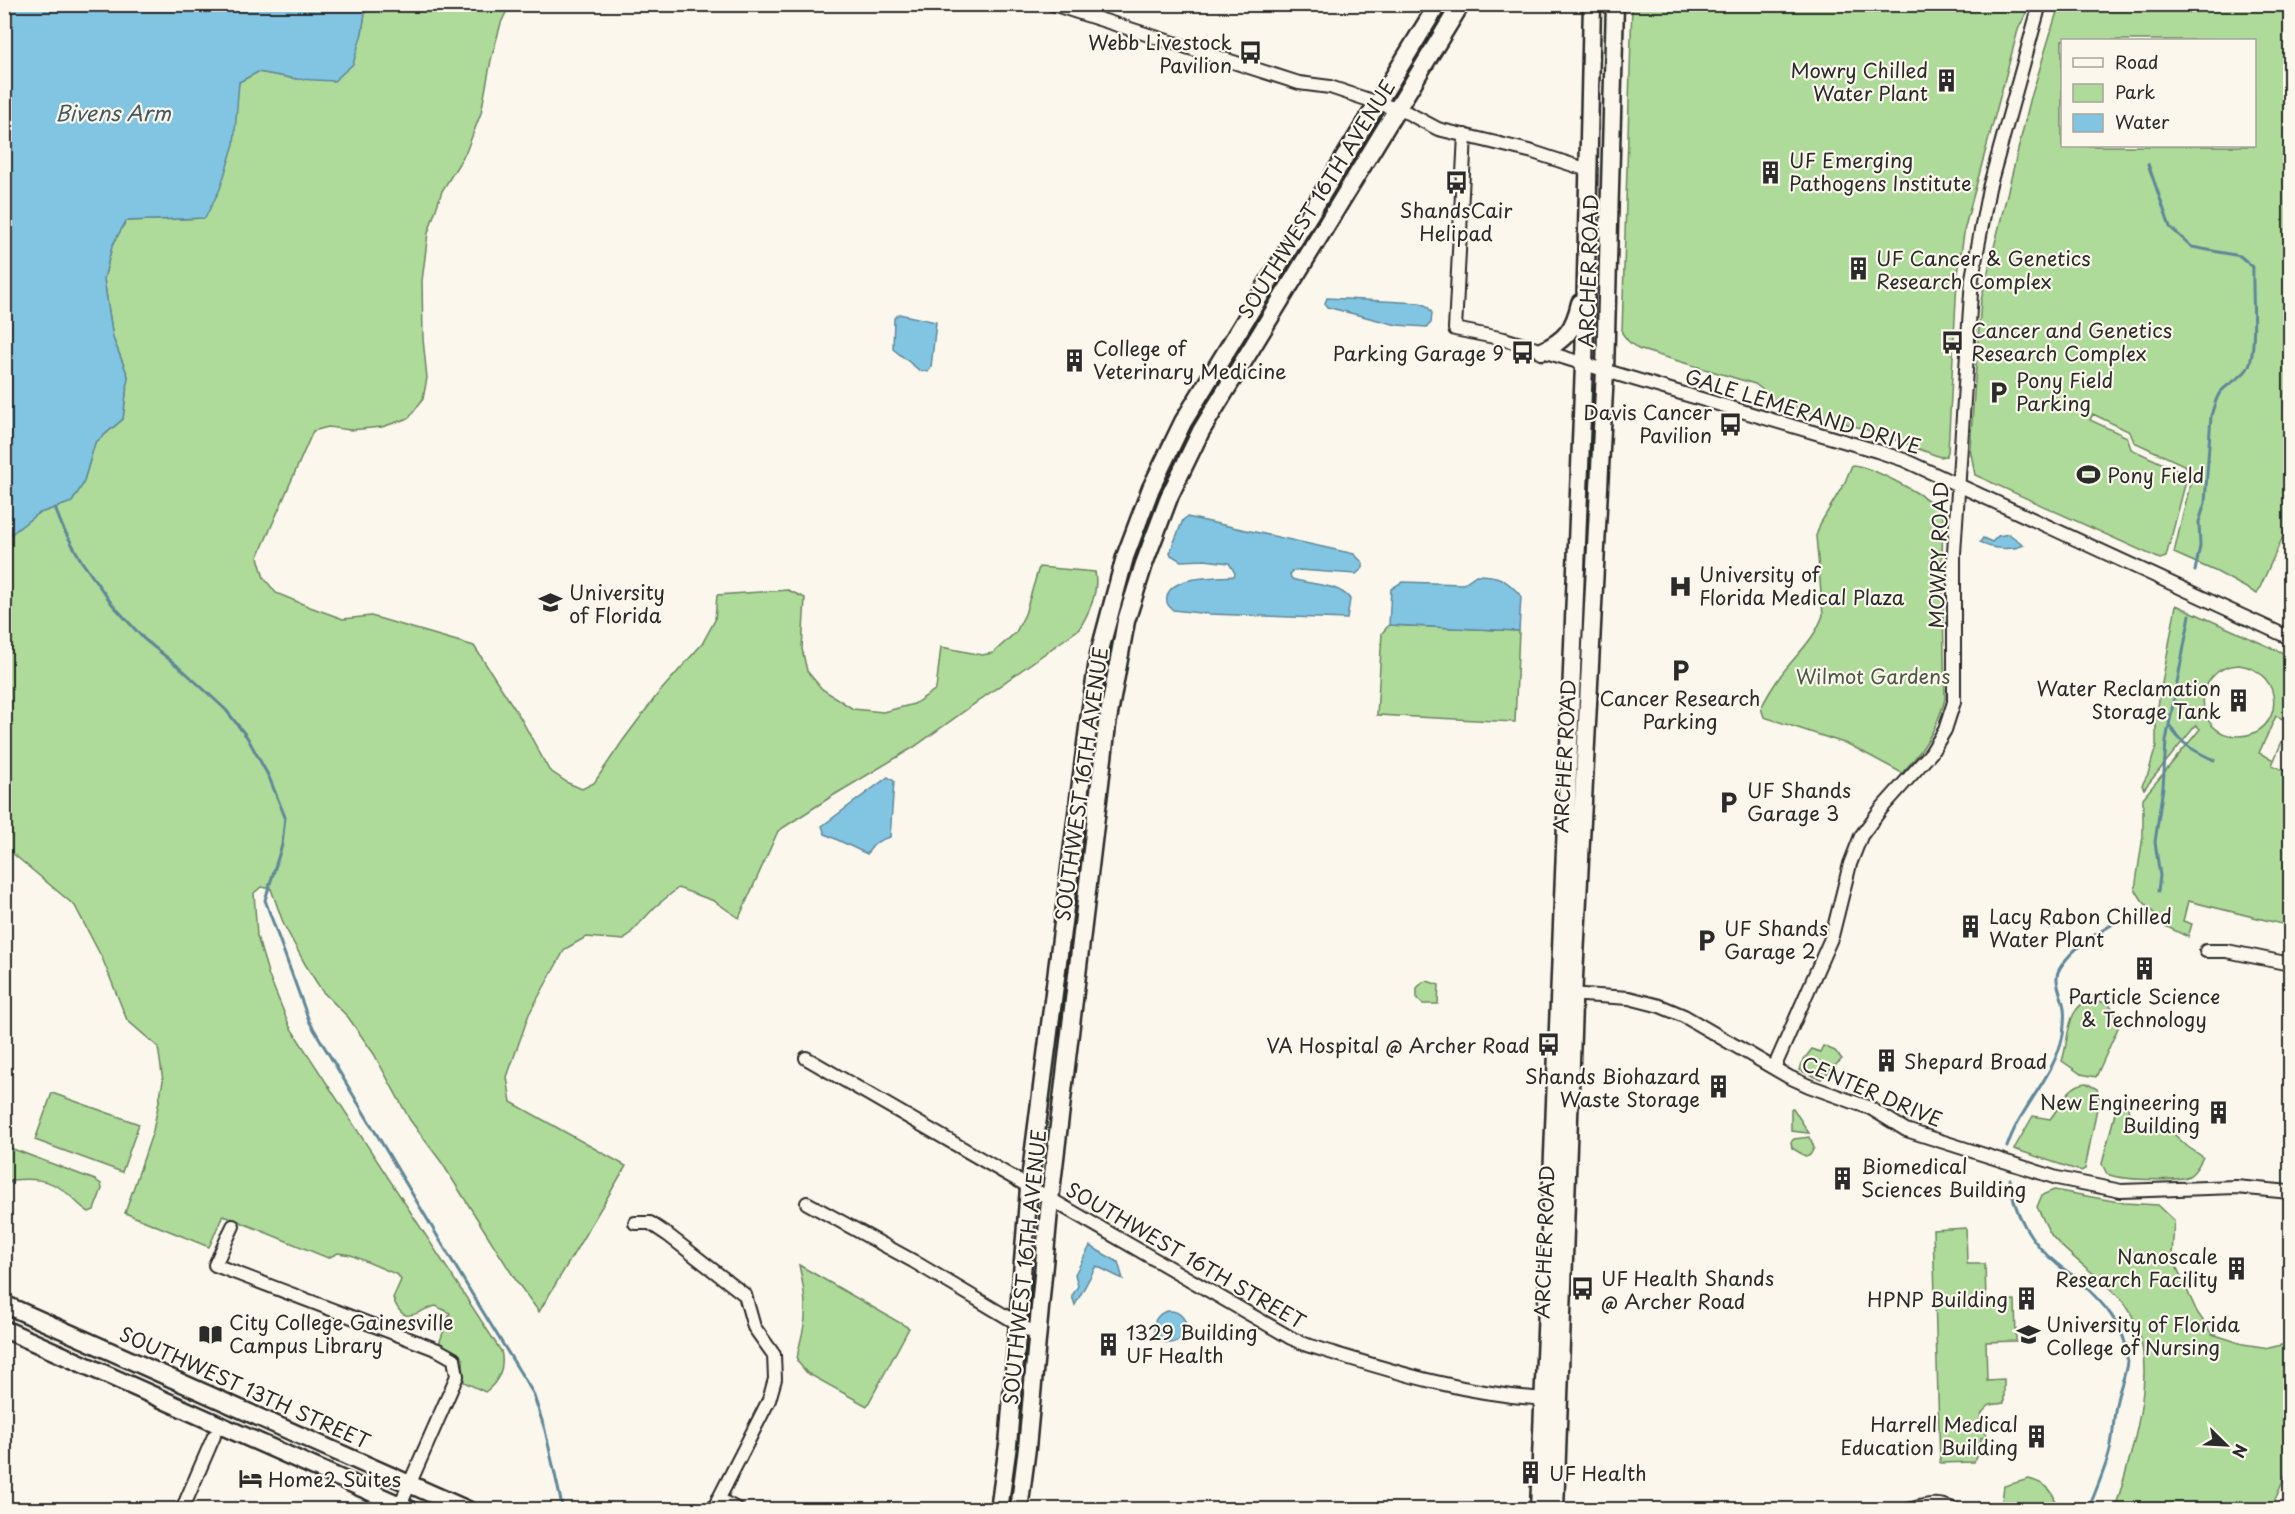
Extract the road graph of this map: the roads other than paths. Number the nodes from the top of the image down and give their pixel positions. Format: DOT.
graph roads {
  1 [pos="1052,4"];
  2 [pos="1438,4"];
  3 [pos="1461,4"];
  4 [pos="1592,4"];
  5 [pos="1615,4"];
  6 [pos="2040,4"];
  7 [pos="1379,103"];
  8 [pos="1396,109"];
  9 [pos="1465,135"];
  10 [pos="1588,170"];
  11 [pos="1586,273"];
  12 [pos="1542,351"];
  13 [pos="1584,364"];
  14 [pos="1605,371"];
  15 [pos="1959,486"];
  16 [pos="2290,638"];
  17 [pos="2206,951"];
  18 [pos="2290,964"];
  19 [pos="1566,994"];
  20 [pos="806,1058"];
  21 [pos="1774,1068"];
  22 [pos="1029,1188"];
  23 [pos="2290,1192"];
  24 [pos="1050,1200"];
  25 [pos="807,1203"];
  26 [pos="635,1223"];
  27 [pos="233,1226"];
  28 [pos="10,1306"];
  29 [pos="1018,1325"];
  30 [pos="5,1330"];
  31 [pos="1037,1335"];
  32 [pos="115,1378"];
  33 [pos="206,1393"];
  34 [pos="1551,1399"];
  35 [pos="229,1403"];
  36 [pos="217,1430"];
  37 [pos="408,1483"];
  38 [pos="716,1504"];
  39 [pos="4,1508"];
  40 [pos="403,1508"];
  41 [pos="10,1509"];
  42 [pos="182,1509"];
  43 [pos="468,1509"];
  44 [pos="739,1509"];
  45 [pos="999,1509"];
  46 [pos="1019,1509"];
  47 [pos="1539,1509"];
  48 [pos="1555,1509"];
  49 [pos="1908,1509"];
  50 [pos="1955,1509"];
  1 -- 7 [label="street"];
  2 -- 7 [label="main road, SOUTHWEST 16TH AVENUE"];
  3 -- 8 [label="main road, SOUTHWEST 16TH AVENUE"];
  4 -- 10 [label="main road, ARCHER ROAD"];
  5 -- 14 [label="main road, ARCHER ROAD"];
  6 -- 15 [label="street, MOWRY ROAD"];
  7 -- 8 [label="street"];
  7 -- 22 [label="main road, SOUTHWEST 16TH AVENUE"];
  8 -- 9 [label="street"];
  8 -- 24 [label="main road, SOUTHWEST 16TH AVENUE"];
  9 -- 10 [label="street"];
  9 -- 12 [label="street, GALE LEMERAND DRIVE"];
  10 -- 11 [label="main road, ARCHER ROAD"];
  11 -- 12 [label="main road"];
  11 -- 13 [label="main road, ARCHER ROAD"];
  12 -- 13 [label="street, GALE LEMERAND DRIVE"];
  13 -- 14 [label="street, GALE LEMERAND DRIVE"];
  13 -- 19 [label="main road, ARCHER ROAD"];
  14 -- 15 [label="street, GALE LEMERAND DRIVE"];
  14 -- 19 [label="main road, ARCHER ROAD"];
  15 -- 16 [label="street, GALE LEMERAND DRIVE"];
  15 -- 21 [label="street, MOWRY ROAD"];
  17 -- 18 [label="street"];
  19 -- 21 [label="street, CENTER DRIVE"];
  19 -- 34 [label="main road, ARCHER ROAD"];
  20 -- 22 [label="street, SOUTHWEST 16TH STREET"];
  21 -- 23 [label="street, CENTER DRIVE"];
  22 -- 24 [label="street, SOUTHWEST 16TH STREET"];
  22 -- 29 [label="main road, SOUTHWEST 16TH AVENUE"];
  24 -- 31 [label="main road, SOUTHWEST 16TH AVENUE"];
  24 -- 34 [label="street, SOUTHWEST 16TH STREET"];
  25 -- 29 [label="street"];
  26 -- 38 [label="street"];
  27 -- 37 [label="street"];
  28 -- 30 [label="main road"];
  28 -- 33 [label="main road, SOUTHWEST 13TH STREET"];
  29 -- 31 [label="street"];
  29 -- 45 [label="main road, SOUTHWEST 16TH AVENUE"];
  30 -- 32 [label="main road"];
  31 -- 46 [label="main road, SOUTHWEST 16TH AVENUE"];
  32 -- 33 [label="main road"];
  32 -- 36 [label="main road"];
  33 -- 35 [label="main road, SOUTHWEST 13TH STREET"];
  34 -- 47 [label="main road, ARCHER ROAD"];
  34 -- 48 [label="main road, ARCHER ROAD"];
  35 -- 36 [label="main road"];
  35 -- 37 [label="main road, SOUTHWEST 13TH STREET"];
  36 -- 40 [label="main road"];
  36 -- 42 [label="street"];
  37 -- 40 [label="street"];
  37 -- 43 [label="main road, SOUTHWEST 13TH STREET"];
  38 -- 44 [label="street"];
  39 -- 41 [label="street"];
  49 -- 50 [label="street"];
}
